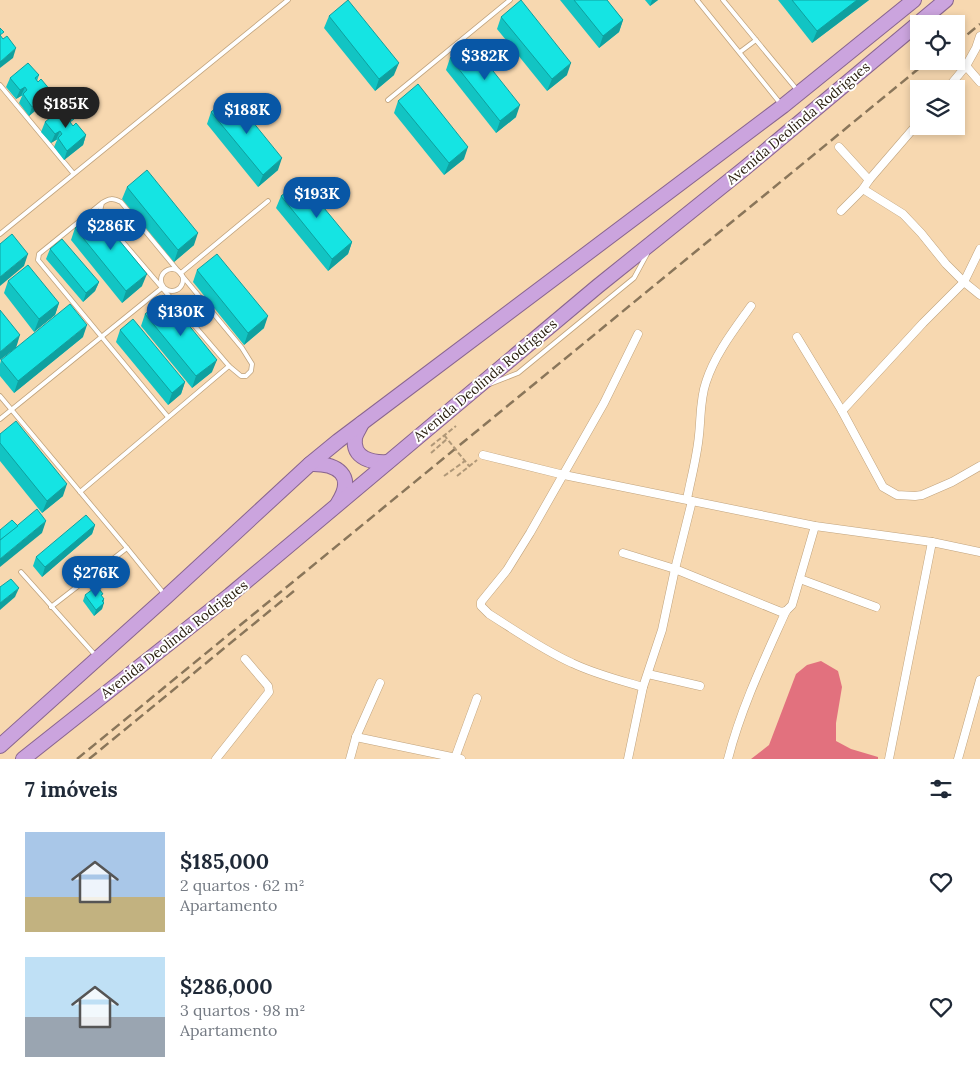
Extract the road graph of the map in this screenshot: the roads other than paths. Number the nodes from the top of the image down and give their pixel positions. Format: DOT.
graph roads {
  1 [pos="288,0"];
  2 [pos="510,0"];
  3 [pos="697,0"];
  4 [pos="723,0"];
  5 [pos="914,0"];
  6 [pos="946,0"];
  7 [pos="980,36"];
  8 [pos="756,40"];
  9 [pos="740,52"];
  10 [pos="966,66"];
  11 [pos="954,80"];
  12 [pos="980,82"];
  13 [pos="0,86"];
  14 [pos="800,93"];
  15 [pos="388,100"];
  16 [pos="783,106"];
  17 [pos="910,132"];
  18 [pos="839,147"];
  19 [pos="73,174"];
  20 [pos="869,180"];
  21 [pos="863,189"];
  22 [pos="268,201"];
  23 [pos="102,203"];
  24 [pos="841,210"];
  25 [pos="0,234"];
  26 [pos="980,249"];
  27 [pos="181,273"];
  28 [pos="964,282"];
  29 [pos="163,287"];
  30 [pos="980,295"];
  31 [pos="751,306"];
  32 [pos="638,334"];
  33 [pos="102,337"];
  34 [pos="797,337"];
  35 [pos="229,366"];
  36 [pos="0,396"];
  37 [pos="11,410"];
  38 [pos="842,411"];
  39 [pos="168,417"];
  40 [pos="0,419"];
  41 [pos="363,420"];
  42 [pos="483,455"];
  43 [pos="388,462"];
  44 [pos="310,464"];
  45 [pos="980,466"];
  46 [pos="564,475"];
  47 [pos="80,492"];
  48 [pos="690,500"];
  49 [pos="335,508"];
  50 [pos="815,526"];
  51 [pos="932,542"];
  52 [pos="126,548"];
  53 [pos="980,552"];
  54 [pos="623,553"];
  55 [pos="675,569"];
  56 [pos="21,572"];
  57 [pos="800,579"];
  58 [pos="166,597"];
  59 [pos="51,607"];
  60 [pos="876,607"];
  61 [pos="786,611"];
  62 [pos="97,658"];
  63 [pos="246,659"];
  64 [pos="648,674"];
  65 [pos="980,680"];
  66 [pos="380,683"];
  67 [pos="700,686"];
  68 [pos="643,687"];
  69 [pos="477,698"];
  70 [pos="356,737"];
  71 [pos="0,746"];
  72 [pos="439,756"];
  73 [pos="458,758"];
  74 [pos="24,759"];
  75 [pos="216,759"];
  76 [pos="350,759"];
  77 [pos="628,759"];
  78 [pos="728,759"];
  79 [pos="889,759"];
  80 [pos="958,759"];
  1 -- 19 [label="lane"];
  2 -- 15 [label="lane"];
  3 -- 9 [label="lane"];
  4 -- 8 [label="lane"];
  5 -- 14 [label="highway, Avenida Deolinda Rodrigues"];
  6 -- 43 [label="highway, Avenida Deolinda Rodrigues"];
  7 -- 10 [label="street"];
  8 -- 9 [label="lane"];
  8 -- 14 [label="lane"];
  9 -- 16 [label="lane"];
  10 -- 11 [label="street"];
  10 -- 12 [label="street"];
  13 -- 19 [label="lane"];
  14 -- 16 [label="highway, Avenida Deolinda Rodrigues"];
  16 -- 41 [label="highway, Avenida Deolinda Rodrigues"];
  17 -- 20 [label="street"];
  18 -- 20 [label="street"];
  19 -- 25 [label="lane"];
  20 -- 21 [label="street"];
  21 -- 24 [label="street"];
  21 -- 28 [label="street"];
  22 -- 27 [label="lane"];
  23 -- 27 [label="lane"];
  23 -- 29 [label="lane"];
  23 -- 33 [label="lane"];
  26 -- 28 [label="street"];
  27 -- 29 [label="lane"];
  27 -- 29 [label="lane"];
  27 -- 35 [label="lane"];
  28 -- 30 [label="street"];
  28 -- 38 [label="street"];
  29 -- 33 [label="lane"];
  29 -- 35 [label="lane"];
  31 -- 48 [label="street"];
  32 -- 46 [label="street"];
  33 -- 37 [label="lane"];
  33 -- 39 [label="lane"];
  34 -- 38 [label="street"];
  35 -- 39 [label="lane"];
  36 -- 37 [label="lane"];
  37 -- 40 [label="lane"];
  37 -- 47 [label="lane"];
  38 -- 45 [label="street"];
  39 -- 47 [label="lane"];
  41 -- 43 [label="highway"];
  41 -- 44 [label="highway, Avenida Deolinda Rodrigues"];
  42 -- 46 [label="street"];
  43 -- 49 [label="highway, Avenida Deolinda Rodrigues"];
  44 -- 49 [label="highway"];
  44 -- 58 [label="highway, Avenida Deolinda Rodrigues"];
  46 -- 48 [label="street"];
  46 -- 68 [label="street"];
  47 -- 52 [label="lane"];
  48 -- 50 [label="street"];
  48 -- 55 [label="street"];
  49 -- 74 [label="highway, Avenida Deolinda Rodrigues"];
  50 -- 51 [label="street"];
  50 -- 57 [label="street"];
  51 -- 53 [label="street"];
  51 -- 79 [label="street"];
  52 -- 58 [label="lane"];
  52 -- 59 [label="lane"];
  54 -- 55 [label="street"];
  55 -- 61 [label="street"];
  55 -- 64 [label="street"];
  56 -- 59 [label="lane"];
  57 -- 60 [label="street"];
  57 -- 61 [label="street"];
  58 -- 62 [label="highway, Avenida Deolinda Rodrigues"];
  59 -- 62 [label="lane"];
  61 -- 78 [label="street"];
  62 -- 71 [label="highway, Avenida Deolinda Rodrigues"];
  63 -- 75 [label="street"];
  64 -- 67 [label="street"];
  64 -- 68 [label="street"];
  65 -- 80 [label="street"];
  66 -- 70 [label="street"];
  68 -- 77 [label="street"];
  69 -- 73 [label="street"];
  70 -- 72 [label="street"];
  70 -- 76 [label="street"];
  72 -- 73 [label="street"];
}
